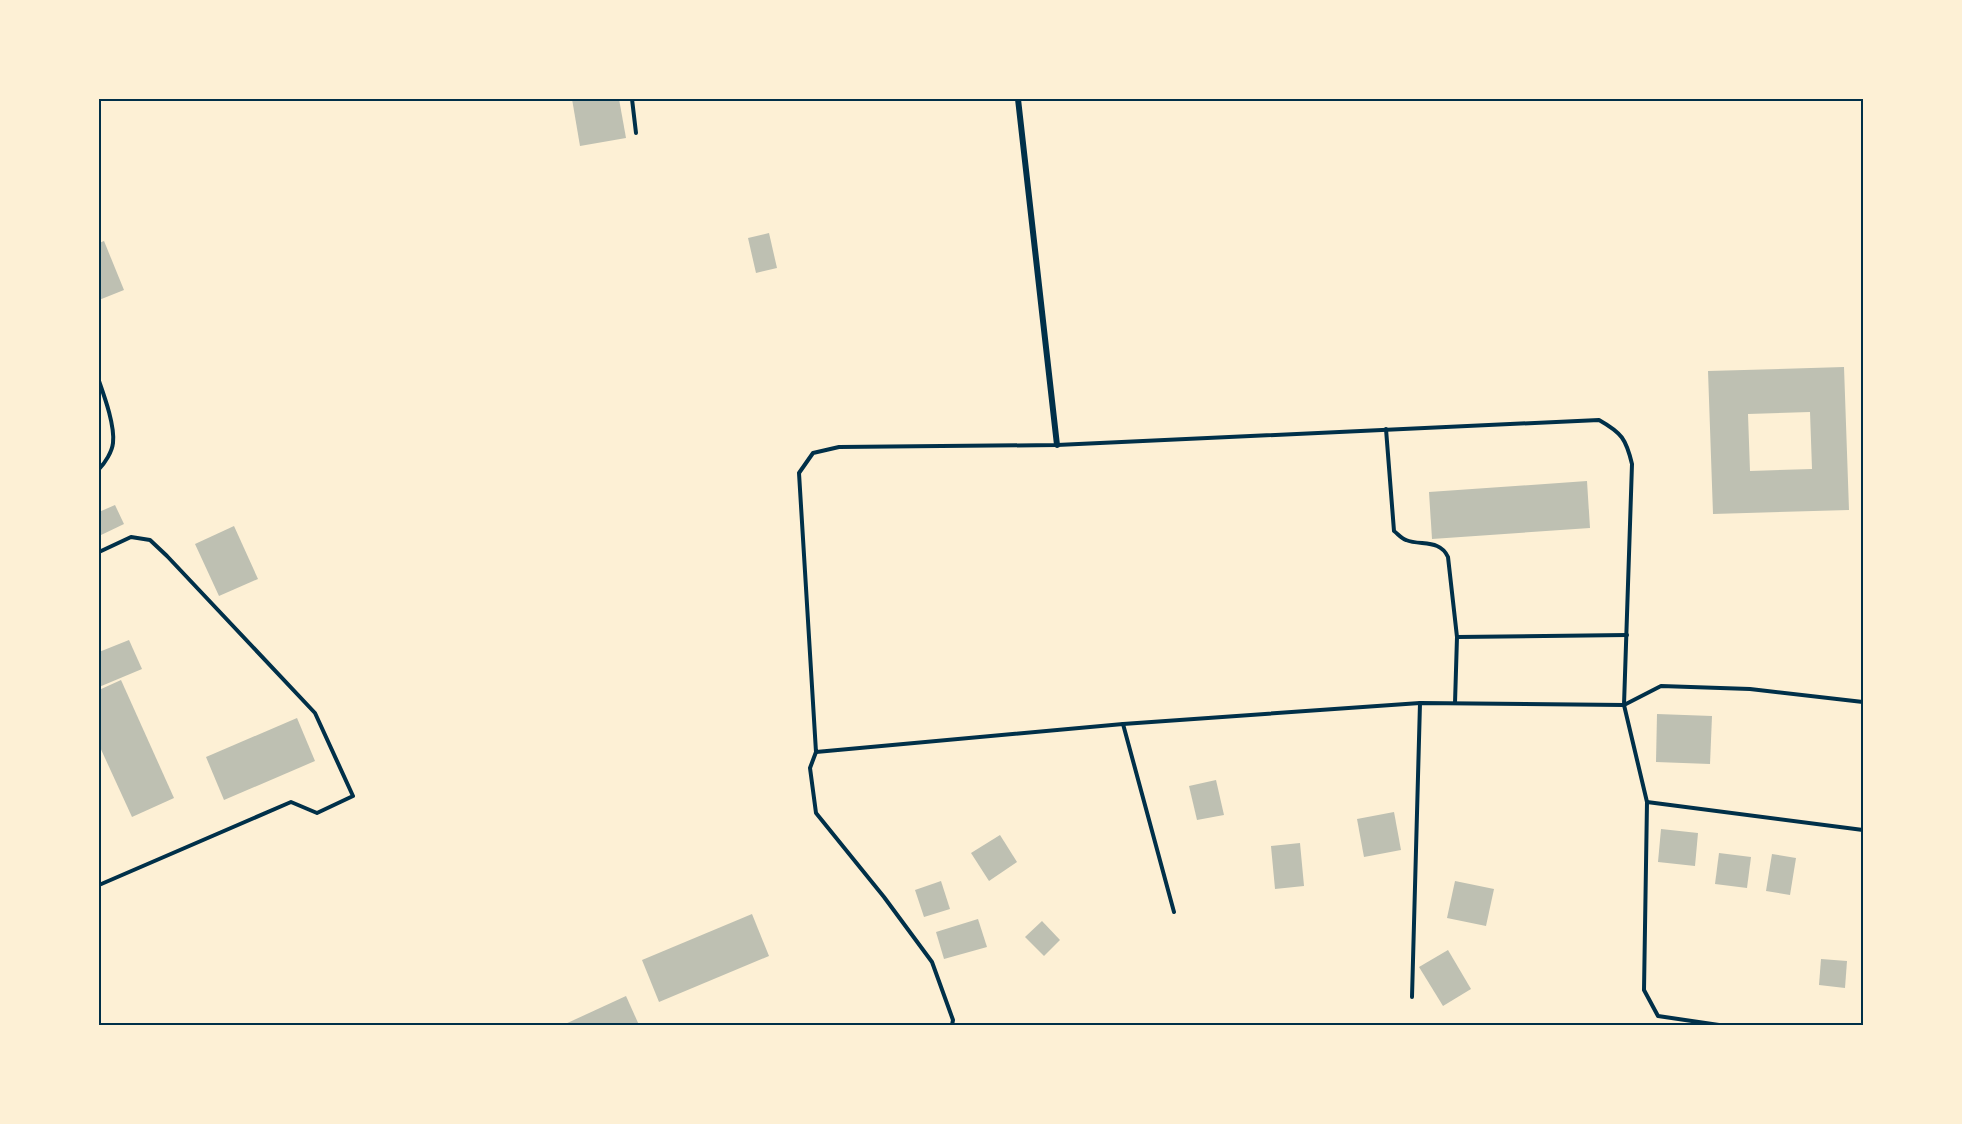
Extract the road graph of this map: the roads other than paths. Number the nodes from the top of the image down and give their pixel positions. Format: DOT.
graph roads {
  1 [pos="632,99"];
  2 [pos="1018,99"];
  3 [pos="636,134"];
  4 [pos="99,381"];
  5 [pos="1386,429"];
  6 [pos="1057,445"];
  7 [pos="99,469"];
  8 [pos="99,552"];
  9 [pos="1627,635"];
  10 [pos="1457,637"];
  11 [pos="1863,702"];
  12 [pos="1420,703"];
  13 [pos="1455,703"];
  14 [pos="1624,705"];
  15 [pos="1122,724"];
  16 [pos="816,752"];
  17 [pos="1647,802"];
  18 [pos="1863,830"];
  19 [pos="99,885"];
  20 [pos="1174,912"];
  21 [pos="1412,997"];
  22 [pos="952,1025"];
  23 [pos="1719,1025"];
  1 -- 3 [label="lane"];
  2 -- 6 [label="street"];
  4 -- 7 [label="lane"];
  5 -- 6 [label="lane"];
  5 -- 9 [label="lane"];
  5 -- 10 [label="lane"];
  6 -- 16 [label="lane"];
  8 -- 19 [label="lane"];
  9 -- 10 [label="lane"];
  9 -- 14 [label="lane"];
  10 -- 13 [label="lane"];
  11 -- 14 [label="lane"];
  12 -- 13 [label="lane"];
  12 -- 15 [label="lane"];
  12 -- 21 [label="lane"];
  13 -- 14 [label="lane"];
  14 -- 17 [label="lane"];
  15 -- 16 [label="lane"];
  15 -- 20 [label="lane"];
  16 -- 22 [label="lane"];
  17 -- 18 [label="lane"];
  17 -- 23 [label="lane"];
}
